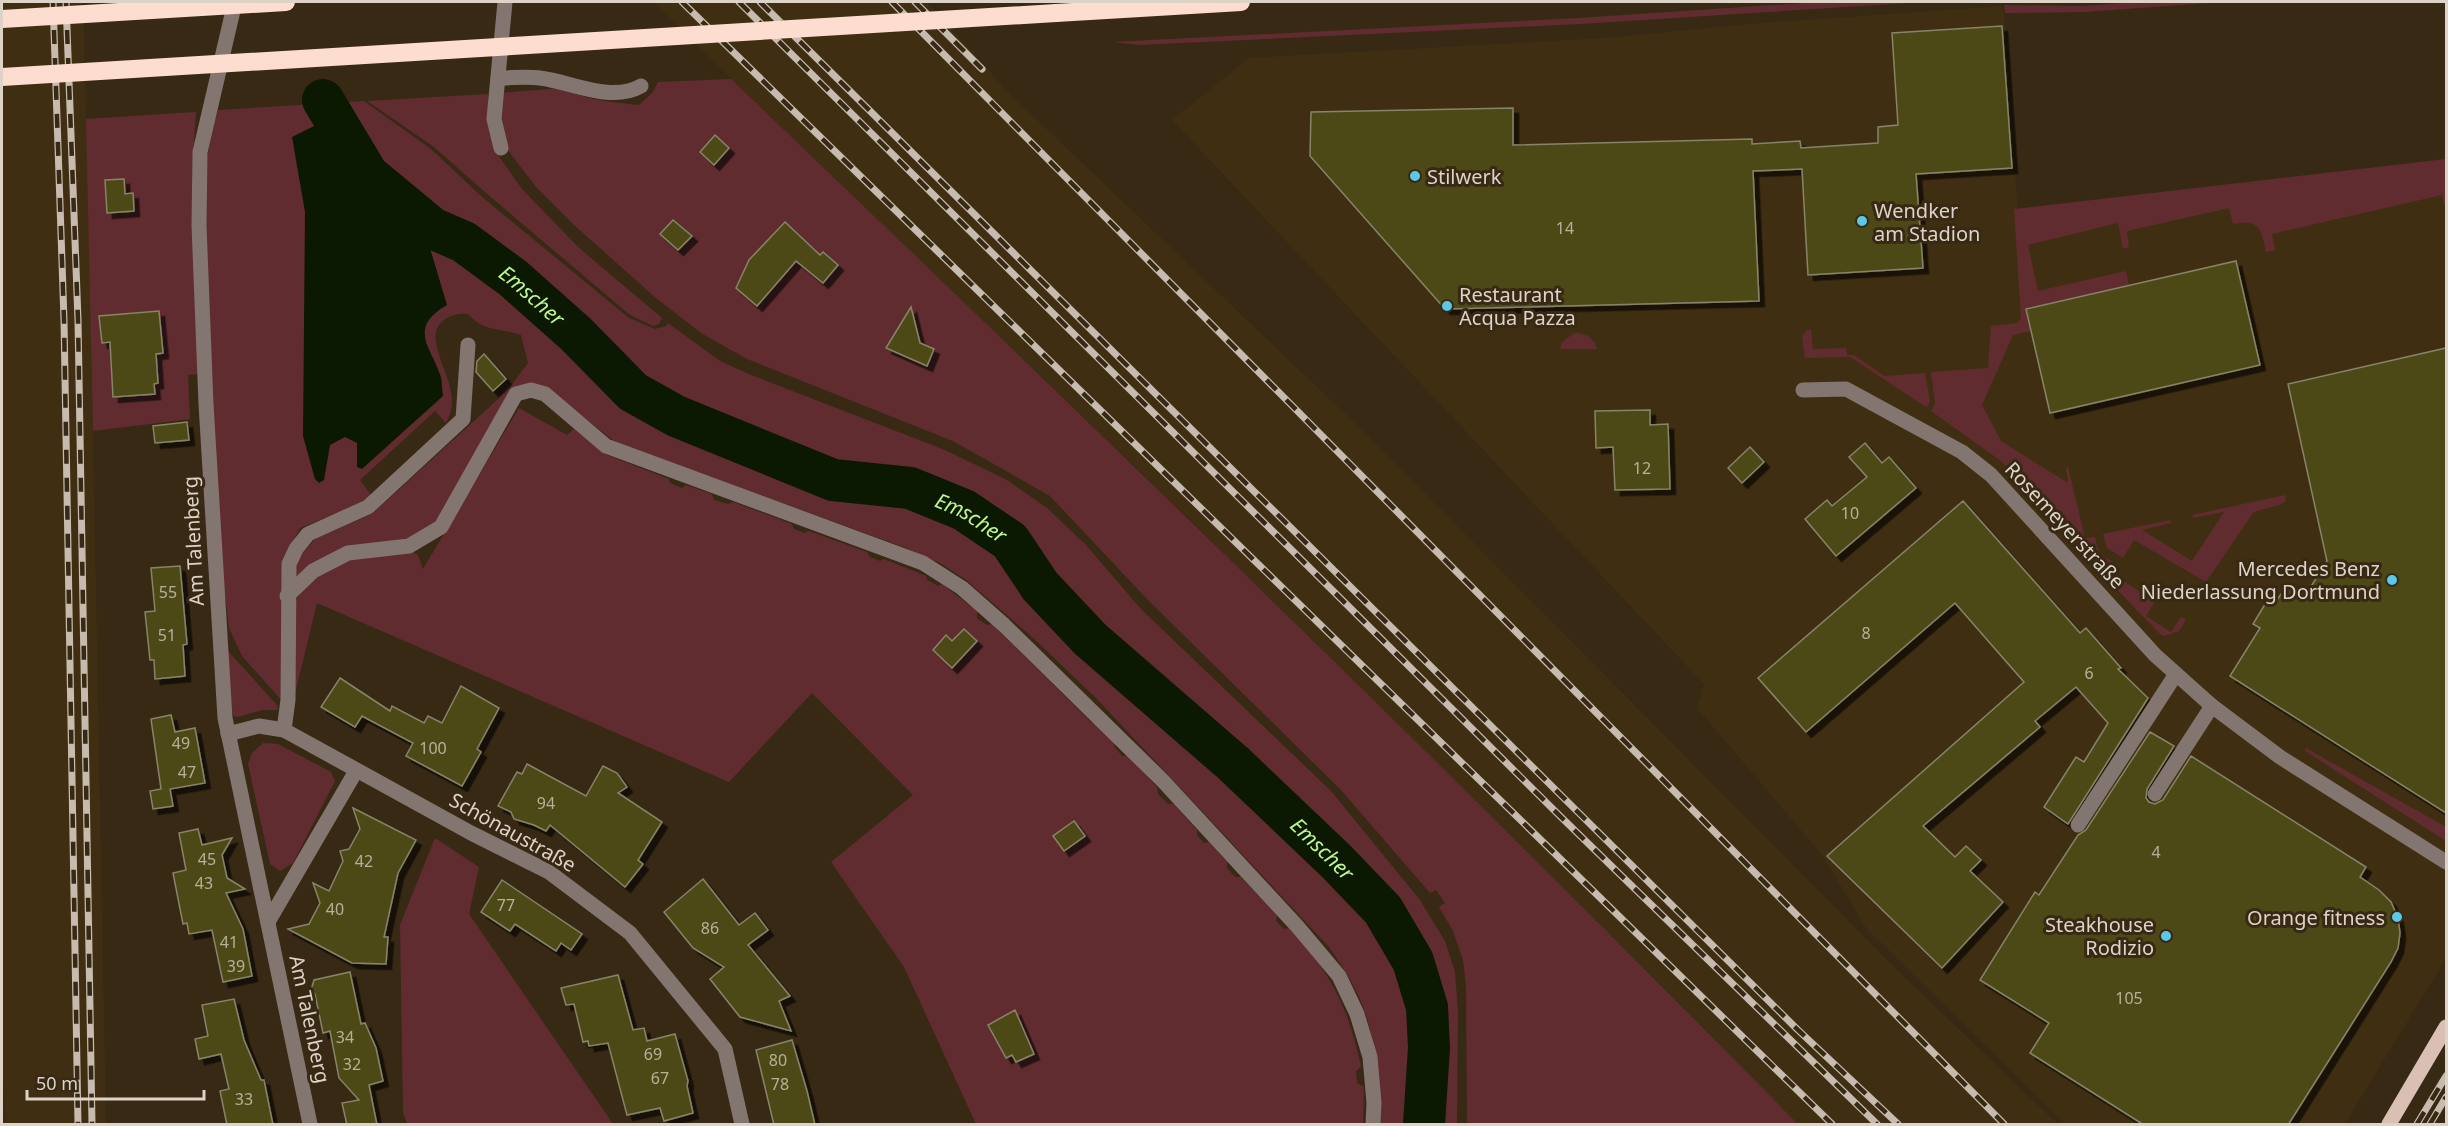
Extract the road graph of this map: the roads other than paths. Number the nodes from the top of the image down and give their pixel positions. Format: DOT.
graph roads {
  1 [pos="235,2"];
  2 [pos="286,2"];
  3 [pos="505,2"];
  4 [pos="1242,2"];
  5 [pos="2,19"];
  6 [pos="2,77"];
  7 [pos="498,78"];
  8 [pos="641,86"];
  9 [pos="501,148"];
  10 [pos="468,345"];
  11 [pos="1803,390"];
  12 [pos="287,596"];
  13 [pos="2176,674"];
  14 [pos="2212,706"];
  15 [pos="284,730"];
  16 [pos="228,734"];
  17 [pos="356,771"];
  18 [pos="2155,794"];
  19 [pos="2078,825"];
  20 [pos="2446,862"];
  21 [pos="268,922"];
  22 [pos="2446,1027"];
  23 [pos="310,1125"];
  24 [pos="742,1125"];
  25 [pos="1373,1125"];
  26 [pos="2389,1125"];
  1 -- 16 [label="street, Am Talenberg"];
  2 -- 5 [label="highway, bridge"];
  3 -- 7 [label="street"];
  4 -- 6 [label="highway, bridge"];
  7 -- 8 [label="street"];
  7 -- 9 [label="street"];
  10 -- 12 [label="street"];
  11 -- 13 [label="street, Rosemeyerstraße"];
  12 -- 15 [label="street"];
  12 -- 25 [label="street"];
  13 -- 14 [label="street, Rosemeyerstraße"];
  13 -- 19 [label="street"];
  14 -- 18 [label="street"];
  14 -- 20 [label="street, Rosemeyerstraße"];
  15 -- 16 [label="street, Schönaustraße"];
  15 -- 17 [label="street, Schönaustraße"];
  16 -- 21 [label="street, Am Talenberg"];
  17 -- 21 [label="street"];
  17 -- 24 [label="street, Schönaustraße"];
  21 -- 23 [label="street, Am Talenberg"];
  22 -- 26 [label="main road"];
}
